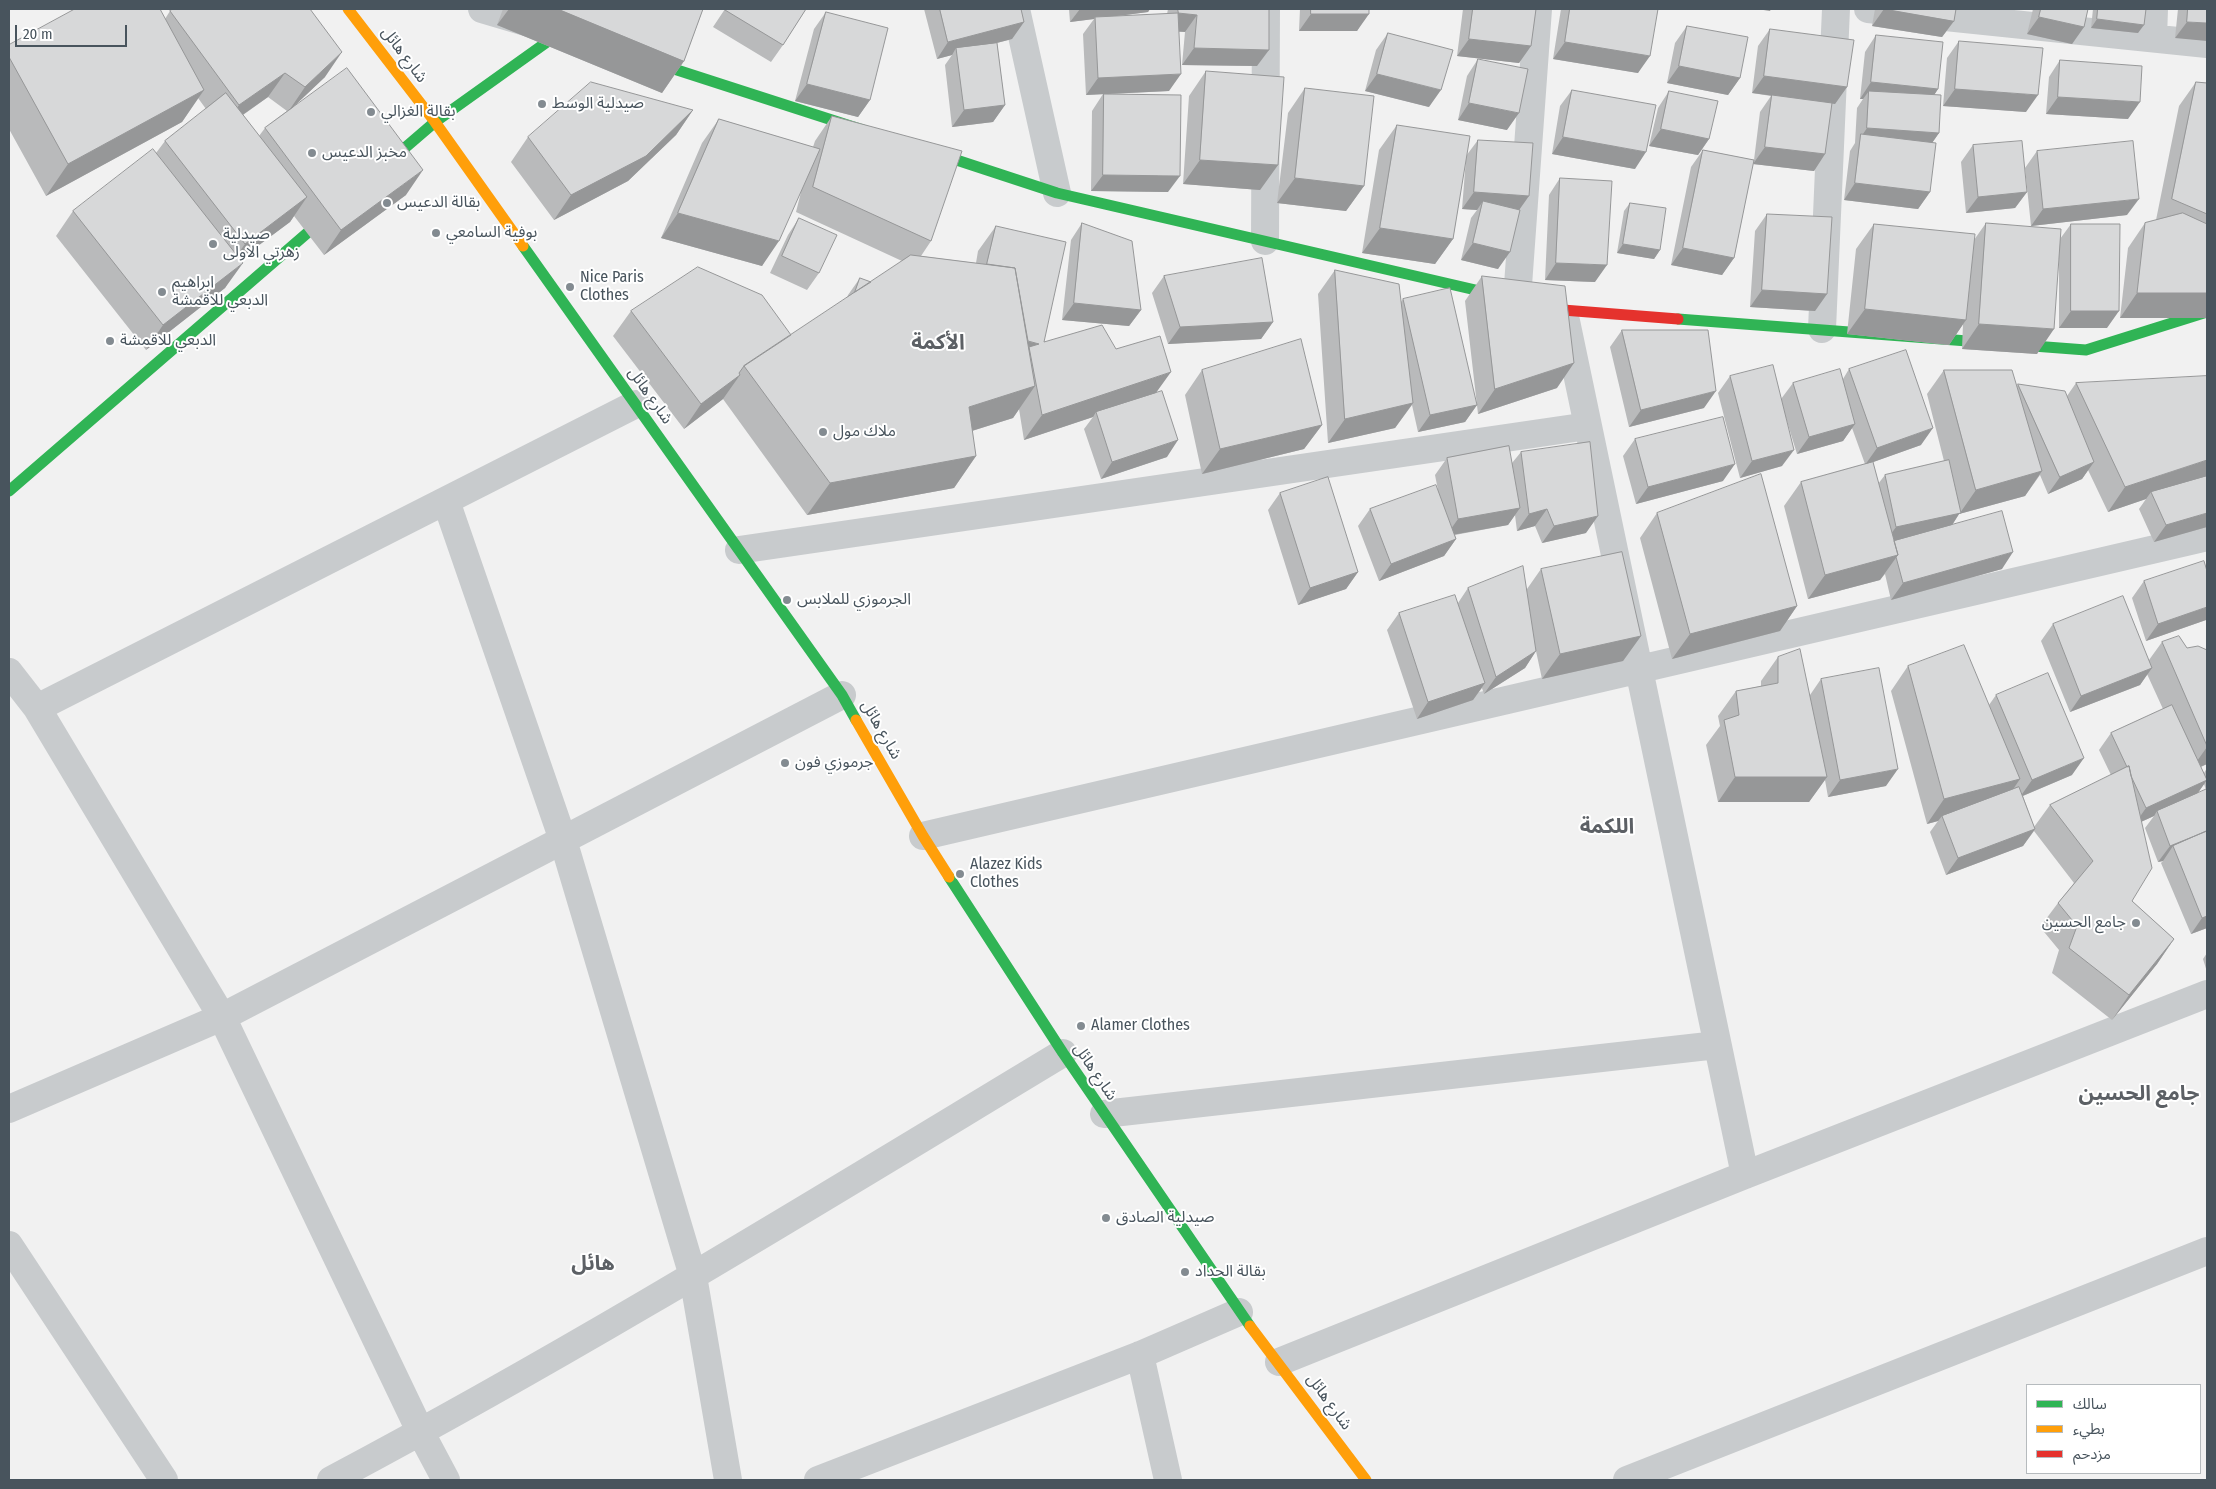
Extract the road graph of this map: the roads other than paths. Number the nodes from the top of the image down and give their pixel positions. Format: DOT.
graph roads {
  1 [pos="348,9"];
  2 [pos="482,9"];
  3 [pos="1016,9"];
  4 [pos="1266,9"];
  5 [pos="1538,9"];
  6 [pos="1836,9"];
  7 [pos="1868,9"];
  8 [pos="2154,9"];
  9 [pos="561,32"];
  10 [pos="2153,38"];
  11 [pos="589,41"];
  12 [pos="2207,44"];
  13 [pos="636,56"];
  14 [pos="435,122"];
  15 [pos="879,135"];
  16 [pos="907,144"];
  17 [pos="368,180"];
  18 [pos="1057,192"];
  19 [pos="345,200"];
  20 [pos="1265,241"];
  21 [pos="1517,299"];
  22 [pos="1563,310"];
  23 [pos="2207,312"];
  24 [pos="1822,329"];
  25 [pos="636,404"];
  26 [pos="1588,426"];
  27 [pos="9,491"];
  28 [pos="446,501"];
  29 [pos="2207,537"];
  30 [pos="739,550"];
  31 [pos="1638,670"];
  32 [pos="9,672"];
  33 [pos="842,695"];
  34 [pos="37,708"];
  35 [pos="923,836"];
  36 [pos="563,840"];
  37 [pos="2207,994"];
  38 [pos="222,1016"];
  39 [pos="1717,1044"];
  40 [pos="1063,1053"];
  41 [pos="9,1109"];
  42 [pos="1104,1114"];
  43 [pos="1744,1175"];
  44 [pos="9,1245"];
  45 [pos="2207,1251"];
  46 [pos="693,1276"];
  47 [pos="1239,1312"];
  48 [pos="1140,1355"];
  49 [pos="1279,1362"];
  50 [pos="421,1433"];
  51 [pos="164,1480"];
  52 [pos="330,1480"];
  53 [pos="446,1480"];
  54 [pos="728,1480"];
  55 [pos="818,1480"];
  56 [pos="1168,1480"];
  57 [pos="1366,1480"];
  58 [pos="1627,1480"];
  1 -- 14 [label="street, شارع هائل"];
  2 -- 9 [label="street"];
  3 -- 18 [label="street"];
  4 -- 20 [label="street"];
  5 -- 21 [label="street"];
  6 -- 24 [label="street"];
  7 -- 10 [label="street"];
  8 -- 10 [label="street"];
  9 -- 11 [label="street"];
  9 -- 14 [label="street"];
  10 -- 12 [label="street"];
  13 -- 15 [label="street"];
  14 -- 17 [label="street"];
  14 -- 25 [label="street, شارع هائل"];
  16 -- 18 [label="street"];
  18 -- 20 [label="street"];
  19 -- 27 [label="street"];
  20 -- 21 [label="street"];
  21 -- 22 [label="street"];
  22 -- 24 [label="street"];
  22 -- 26 [label="street"];
  23 -- 24 [label="street"];
  25 -- 28 [label="street"];
  25 -- 30 [label="street, شارع هائل"];
  26 -- 30 [label="street"];
  26 -- 31 [label="street"];
  28 -- 34 [label="street"];
  28 -- 36 [label="street"];
  29 -- 31 [label="street"];
  30 -- 33 [label="street, شارع هائل"];
  31 -- 35 [label="street"];
  31 -- 39 [label="street"];
  32 -- 34 [label="street"];
  33 -- 35 [label="street, شارع هائل"];
  33 -- 36 [label="street"];
  34 -- 38 [label="street"];
  35 -- 40 [label="street, شارع هائل"];
  36 -- 38 [label="street"];
  36 -- 46 [label="street"];
  37 -- 43 [label="street"];
  38 -- 41 [label="street"];
  38 -- 50 [label="street"];
  39 -- 42 [label="street"];
  39 -- 43 [label="street"];
  40 -- 42 [label="street, شارع هائل"];
  40 -- 46 [label="street"];
  42 -- 47 [label="street, شارع هائل"];
  43 -- 49 [label="street"];
  44 -- 51 [label="street"];
  45 -- 58 [label="street"];
  46 -- 50 [label="street"];
  46 -- 54 [label="street"];
  47 -- 48 [label="street"];
  47 -- 49 [label="street, شارع هائل"];
  48 -- 55 [label="street"];
  48 -- 56 [label="street"];
  49 -- 57 [label="street, شارع هائل"];
  50 -- 52 [label="street"];
  50 -- 53 [label="street"];
}
